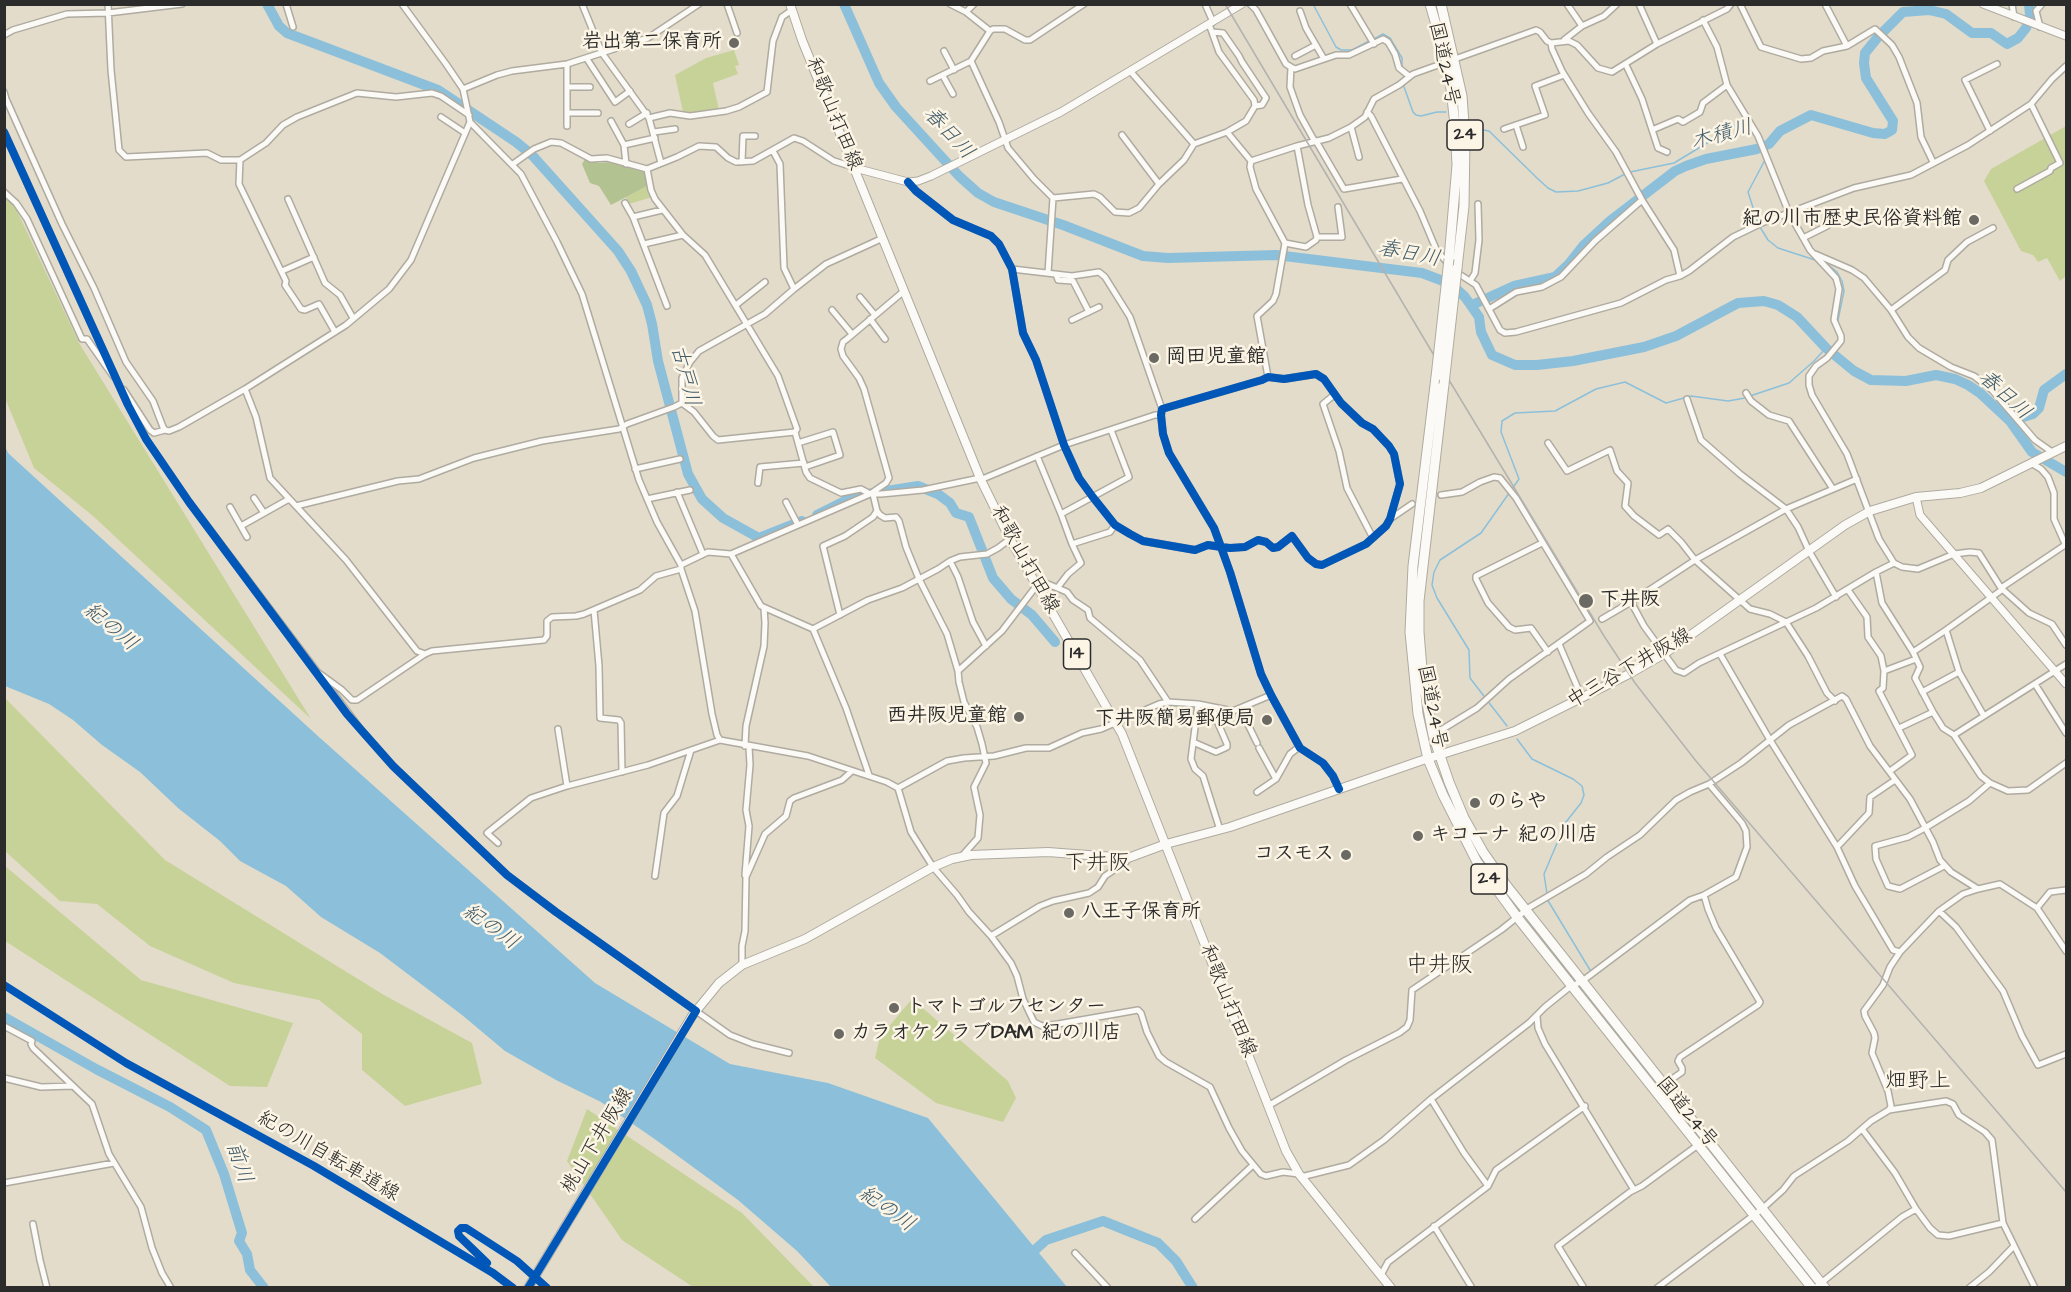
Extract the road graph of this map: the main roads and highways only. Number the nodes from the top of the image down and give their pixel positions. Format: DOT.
graph roads {
  1 [pos="1430,4"];
  2 [pos="1441,4"];
  3 [pos="792,6"];
  4 [pos="1451,61"];
  5 [pos="2067,446"];
  6 [pos="1440,756"];
  7 [pos="1428,759"];
  8 [pos="1166,844"];
  9 [pos="1660,1088"];
  10 [pos="1818,1286"];
  11 [pos="528,1287"];
  12 [pos="1391,1287"];
  1 -- 4 [label="highway, 国道24号 / 24"];
  2 -- 4 [label="highway, 国道24号 / 24"];
  3 -- 8 [label="main road, 和歌山打田線 / 14"];
  4 -- 6 [label="highway, 国道24号 / 24, bridge"];
  4 -- 7 [label="highway, 国道24号 / 24, bridge"];
  5 -- 6 [label="main road, 中三谷下井阪線"];
  6 -- 7 [label="main road, 中三谷下井阪線"];
  6 -- 9 [label="highway, 国道24号 / 24"];
  7 -- 8 [label="main road, 中三谷下井阪線"];
  7 -- 9 [label="highway, 国道24号 / 24"];
  8 -- 11 [label="main road, 桃山下井阪線"];
  8 -- 12 [label="main road, 和歌山打田線 / 14"];
  9 -- 10 [label="highway, 国道24号 / 24"];
  9 -- 10 [label="highway, 国道24号 / 24"];
}
